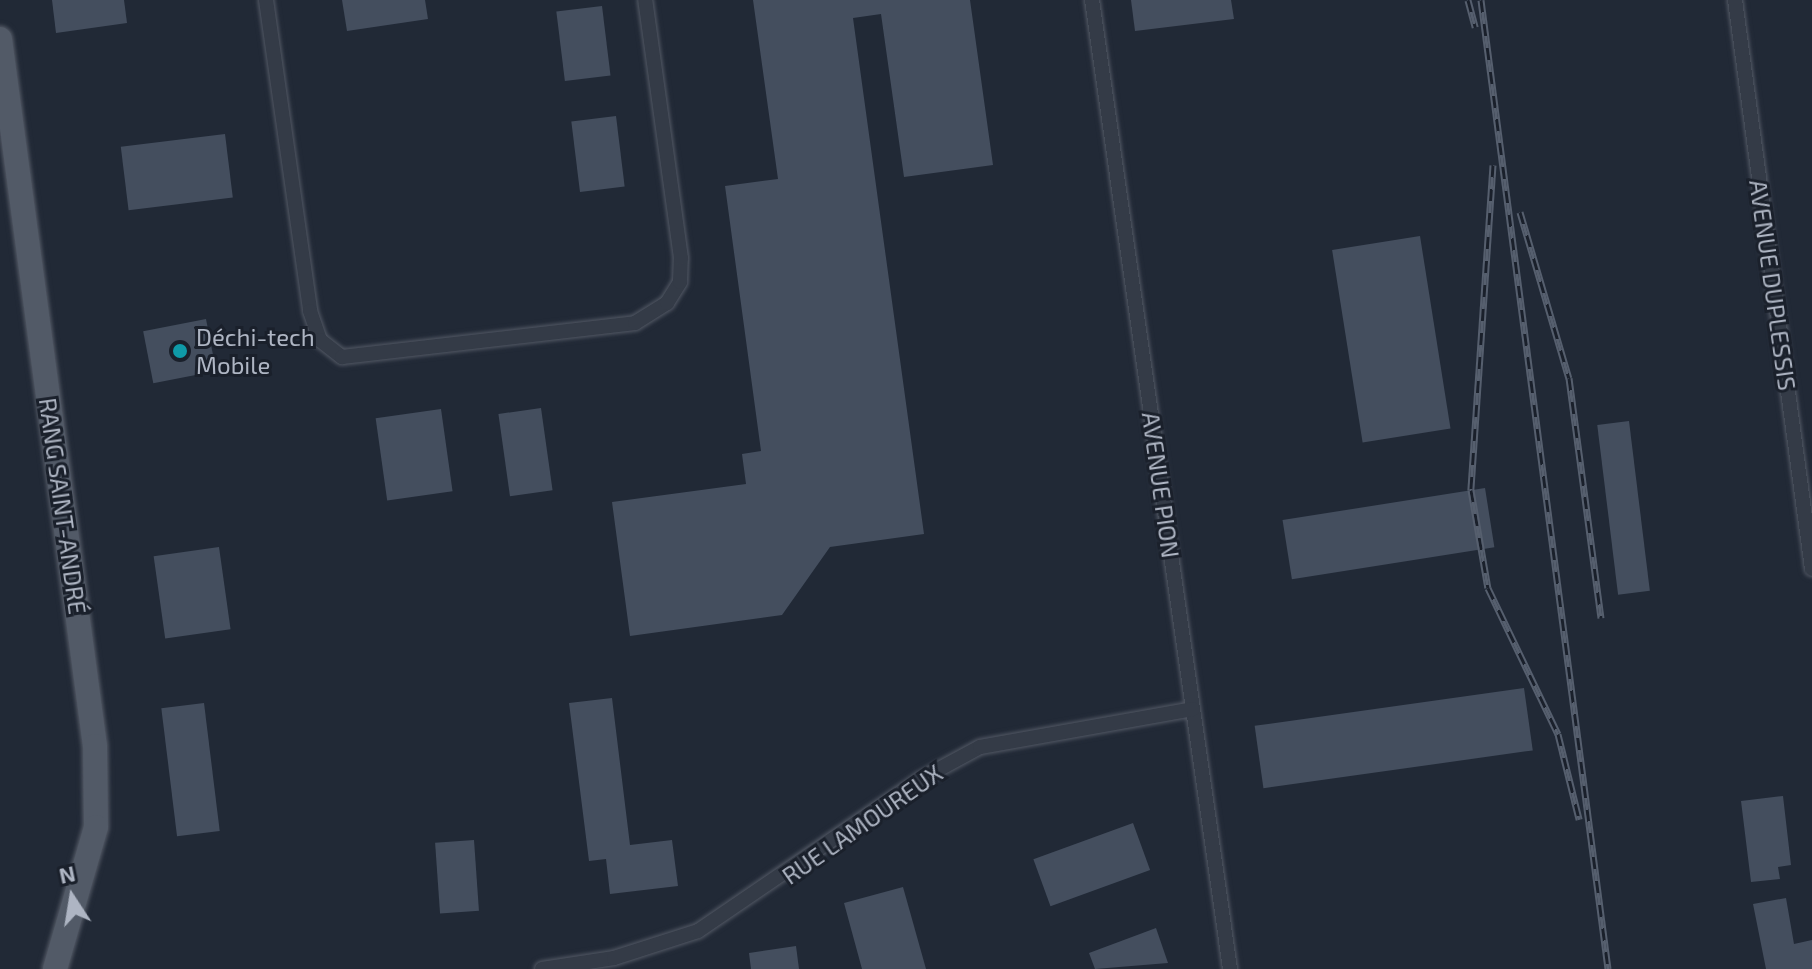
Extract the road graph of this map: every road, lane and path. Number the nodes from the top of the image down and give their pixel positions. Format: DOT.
graph roads {
  1 [pos="266,0"];
  2 [pos="645,0"];
  3 [pos="1092,0"];
  4 [pos="1735,0"];
  5 [pos="0,39"];
  6 [pos="1812,569"];
  7 [pos="1193,709"];
  8 [pos="55,969"];
  9 [pos="542,969"];
  10 [pos="1230,969"];
  1 -- 2 [label="street"];
  3 -- 7 [label="street, AVENUE PION"];
  4 -- 6 [label="street, AVENUE DUPLESSIS"];
  5 -- 8 [label="main road, RANG SAINT-ANDRÉ"];
  7 -- 9 [label="street, RUE LAMOUREUX"];
  7 -- 10 [label="street, AVENUE PION"];
}
